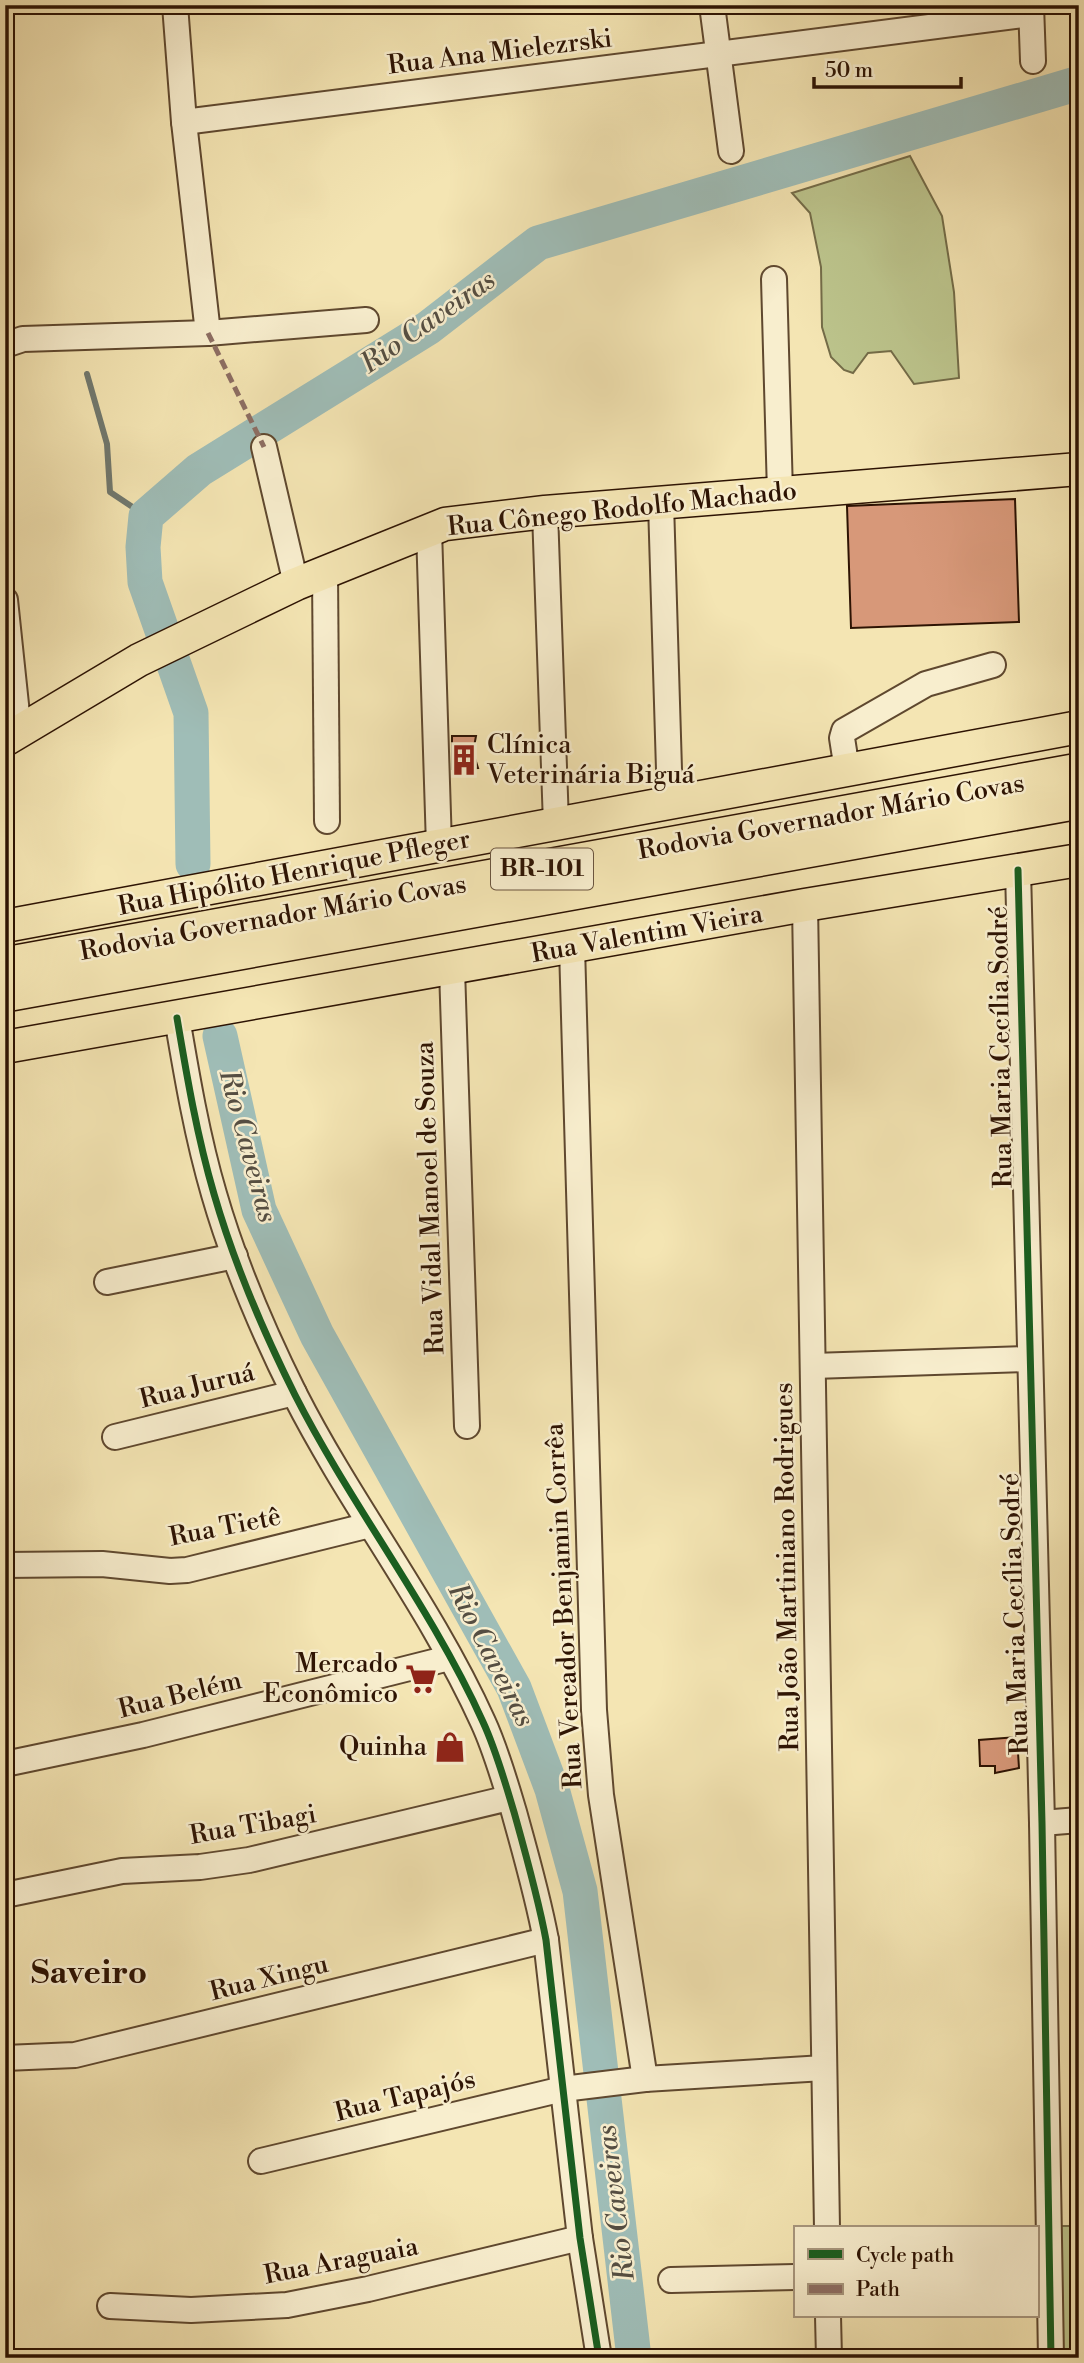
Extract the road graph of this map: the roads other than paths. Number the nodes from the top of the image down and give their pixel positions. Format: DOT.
graph roads {
  1 [pos="175,5"];
  2 [pos="712,5"];
  3 [pos="1031,10"];
  4 [pos="718,54"];
  5 [pos="1033,61"];
  6 [pos="184,122"];
  7 [pos="731,151"];
  8 [pos="774,279"];
  9 [pos="366,320"];
  10 [pos="208,333"];
  11 [pos="5,345"];
  12 [pos="264,447"];
  13 [pos="1079,469"];
  14 [pos="780,493"];
  15 [pos="661,503"];
  16 [pos="545,512"];
  17 [pos="429,530"];
  18 [pos="325,573"];
  19 [pos="296,584"];
  20 [pos="5,600"];
  21 [pos="993,665"];
  22 [pos="1079,727"];
  23 [pos="12,736"];
  24 [pos="847,770"];
  25 [pos="1079,772"];
  26 [pos="1079,800"];
  27 [pos="670,803"];
  28 [pos="327,821"];
  29 [pos="556,824"];
  30 [pos="439,846"];
  31 [pos="1079,860"];
  32 [pos="1018,870"];
  33 [pos="805,905"];
  34 [pos="5,926"];
  35 [pos="572,947"];
  36 [pos="5,966"];
  37 [pos="452,969"];
  38 [pos="5,993"];
  39 [pos="177,1017"];
  40 [pos="5,1046"];
  41 [pos="235,1256"];
  42 [pos="107,1282"];
  43 [pos="1029,1359"];
  44 [pos="813,1366"];
  45 [pos="294,1392"];
  46 [pos="467,1426"];
  47 [pos="115,1437"];
  48 [pos="370,1525"];
  49 [pos="5,1565"];
  50 [pos="449,1658"];
  51 [pos="5,1764"];
  52 [pos="509,1798"];
  53 [pos="1079,1820"];
  54 [pos="1042,1823"];
  55 [pos="5,1895"];
  56 [pos="546,1940"];
  57 [pos="5,2058"];
  58 [pos="824,2068"];
  59 [pos="639,2079"];
  60 [pos="575,2087"];
  61 [pos="261,2161"];
  62 [pos="827,2226"];
  63 [pos="580,2238"];
  64 [pos="794,2277"];
  65 [pos="671,2280"];
  66 [pos="110,2306"];
  67 [pos="828,2318"];
  68 [pos="599,2358"];
  69 [pos="829,2358"];
  70 [pos="1051,2358"];
  1 -- 6 [label="street"];
  2 -- 4 [label="street"];
  3 -- 4 [label="street, Rua Ana Mielezrski"];
  3 -- 5 [label="street"];
  4 -- 6 [label="street, Rua Ana Mielezrski"];
  4 -- 7 [label="street"];
  6 -- 10 [label="street"];
  8 -- 14 [label="street"];
  9 -- 10 [label="street"];
  10 -- 11 [label="street"];
  12 -- 19 [label="street"];
  13 -- 14 [label="main road, Rua Cônego Rodolfo Machado"];
  14 -- 15 [label="main road, Rua Cônego Rodolfo Machado"];
  15 -- 16 [label="main road, Rua Cônego Rodolfo Machado"];
  15 -- 27 [label="street"];
  16 -- 17 [label="main road, Rua Cônego Rodolfo Machado"];
  16 -- 29 [label="street"];
  17 -- 18 [label="main road, Rua Cônego Rodolfo Machado"];
  17 -- 30 [label="street"];
  18 -- 19 [label="main road, Rua Cônego Rodolfo Machado"];
  18 -- 28 [label="street"];
  19 -- 23 [label="main road, Rua Cônego Rodolfo Machado"];
  20 -- 23 [label="street"];
  21 -- 24 [label="street"];
  22 -- 24 [label="main road, Rua Hipólito Henrique Pfleger"];
  24 -- 27 [label="main road, Rua Hipólito Henrique Pfleger"];
  25 -- 36 [label="highway, Rodovia Governador Mário Covas / BR-101"];
  26 -- 38 [label="highway, Rodovia Governador Mário Covas / BR-101"];
  27 -- 29 [label="main road, Rua Hipólito Henrique Pfleger"];
  29 -- 30 [label="main road, Rua Hipólito Henrique Pfleger"];
  30 -- 34 [label="main road, Rua Hipólito Henrique Pfleger"];
  31 -- 32 [label="main road, Rua Valentim Vieira"];
  32 -- 33 [label="main road, Rua Valentim Vieira"];
  32 -- 43 [label="street, Rua Maria Cecília Sodré"];
  33 -- 35 [label="main road, Rua Valentim Vieira"];
  33 -- 44 [label="street, Rua João Martiniano Rodrigues"];
  35 -- 37 [label="main road, Rua Valentim Vieira"];
  35 -- 59 [label="street, Rua Vereador Benjamin Corrêa"];
  37 -- 39 [label="main road, Rua Valentim Vieira"];
  37 -- 46 [label="street, Rua Vidal Manoel de Souza"];
  39 -- 40 [label="main road, Rua Valentim Vieira"];
  39 -- 41 [label="street"];
  41 -- 42 [label="street"];
  41 -- 45 [label="street"];
  43 -- 44 [label="street"];
  43 -- 54 [label="street, Rua Maria Cecília Sodré"];
  44 -- 58 [label="street, Rua João Martiniano Rodrigues"];
  45 -- 47 [label="street, Rua Juruá"];
  45 -- 48 [label="street"];
  48 -- 49 [label="street, Rua Tietê"];
  48 -- 50 [label="street"];
  50 -- 51 [label="street, Rua Belém"];
  50 -- 52 [label="street"];
  52 -- 55 [label="street, Rua Tibagi"];
  52 -- 56 [label="street"];
  53 -- 54 [label="street"];
  54 -- 70 [label="street, Rua Maria Cecília Sodré"];
  56 -- 57 [label="street, Rua Xingu"];
  56 -- 60 [label="street"];
  58 -- 59 [label="street"];
  58 -- 62 [label="street, Rua João Martiniano Rodrigues"];
  59 -- 60 [label="street, Rua Tapajós"];
  60 -- 61 [label="street, Rua Tapajós"];
  60 -- 63 [label="street"];
  63 -- 66 [label="street, Rua Araguaia"];
  63 -- 68 [label="street"];
  64 -- 65 [label="street"];
  67 -- 69 [label="street"];
}
